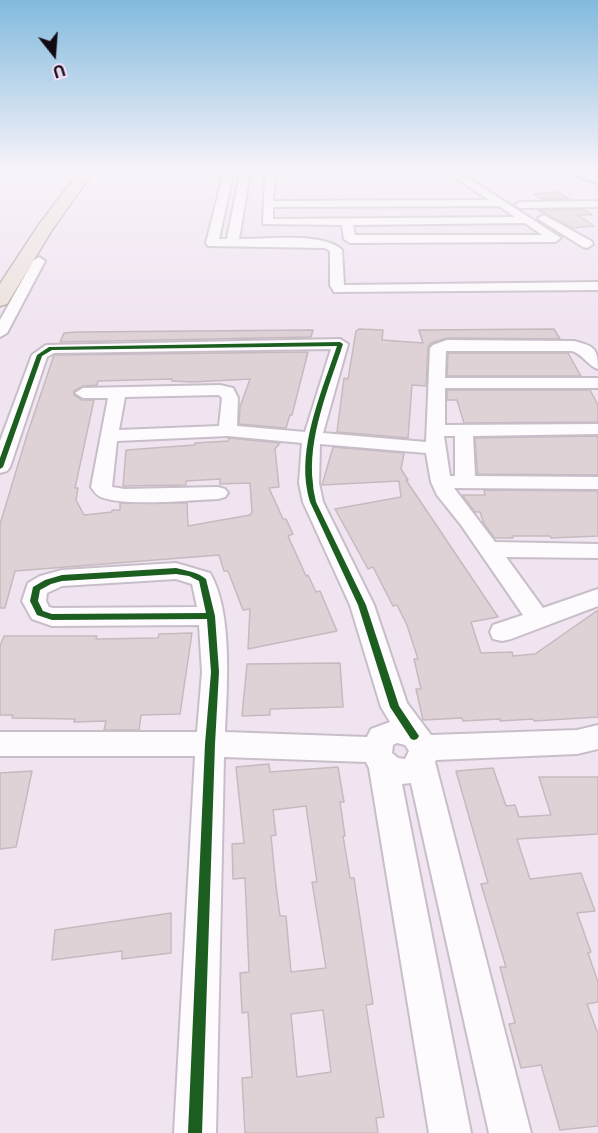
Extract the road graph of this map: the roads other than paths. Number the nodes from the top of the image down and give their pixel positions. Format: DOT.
graph roads {
  1 [pos="39,221"];
  2 [pos="41,221"];
  3 [pos="217,221"];
  4 [pos="235,221"];
  5 [pos="267,221"];
  6 [pos="449,221"];
  7 [pos="529,221"];
  8 [pos="550,221"];
  9 [pos="347,222"];
  10 [pos="35,228"];
  11 [pos="231,243"];
  12 [pos="593,244"];
  13 [pos="598,253"];
  14 [pos="39,261"];
  15 [pos="598,286"];
  16 [pos="0,300"];
  17 [pos="351,328"];
  18 [pos="0,333"];
  19 [pos="340,345"];
  20 [pos="598,364"];
  21 [pos="437,383"];
  22 [pos="598,383"];
  23 [pos="117,392"];
  24 [pos="83,393"];
  25 [pos="598,429"];
  26 [pos="464,431"];
  27 [pos="228,432"];
  28 [pos="109,436"];
  29 [pos="312,439"];
  30 [pos="437,440"];
  31 [pos="0,467"];
  32 [pos="441,482"];
  33 [pos="465,482"];
  34 [pos="598,483"];
  35 [pos="218,493"];
  36 [pos="488,549"];
  37 [pos="598,551"];
  38 [pos="598,597"];
  39 [pos="211,616"];
  40 [pos="539,620"];
  41 [pos="502,632"];
  42 [pos="395,707"];
  43 [pos="598,737"];
  44 [pos="0,744"];
  45 [pos="210,744"];
  46 [pos="420,749"];
  47 [pos="380,751"];
  48 [pos="195,1133"];
  49 [pos="450,1133"];
  50 [pos="510,1133"];
  1 -- 10 [label="highway"];
  2 -- 10 [label="highway"];
  3 -- 11 [label="street"];
  4 -- 11 [label="street"];
  5 -- 9 [label="street"];
  6 -- 9 [label="street"];
  7 -- 9 [label="street"];
  8 -- 12 [label="street"];
  10 -- 14 [label="highway"];
  10 -- 16 [label="highway"];
  11 -- 15 [label="street"];
  12 -- 13 [label="street"];
  14 -- 18 [label="street"];
  17 -- 19 [label="street"];
  19 -- 29 [label="street"];
  19 -- 31 [label="street"];
  20 -- 21 [label="street"];
  21 -- 22 [label="street"];
  21 -- 30 [label="street"];
  23 -- 24 [label="street"];
  23 -- 27 [label="street"];
  23 -- 28 [label="street"];
  25 -- 26 [label="street"];
  26 -- 30 [label="street"];
  26 -- 33 [label="street"];
  27 -- 28 [label="street"];
  27 -- 29 [label="street"];
  28 -- 35 [label="street"];
  29 -- 30 [label="street"];
  29 -- 42 [label="street"];
  30 -- 32 [label="street"];
  32 -- 33 [label="street"];
  32 -- 36 [label="street"];
  33 -- 34 [label="street"];
  36 -- 37 [label="street"];
  36 -- 40 [label="street"];
  38 -- 40 [label="street"];
  39 -- 39 [label="street"];
  39 -- 45 [label="street"];
  40 -- 41 [label="street"];
  42 -- 46 [label="street"];
  42 -- 47 [label="street"];
  43 -- 46 [label="street"];
  44 -- 45 [label="street"];
  45 -- 47 [label="street"];
  45 -- 48 [label="street"];
  46 -- 47 [label="street"];
  46 -- 47 [label="street"];
  46 -- 50 [label="street"];
  47 -- 49 [label="street"];
}
